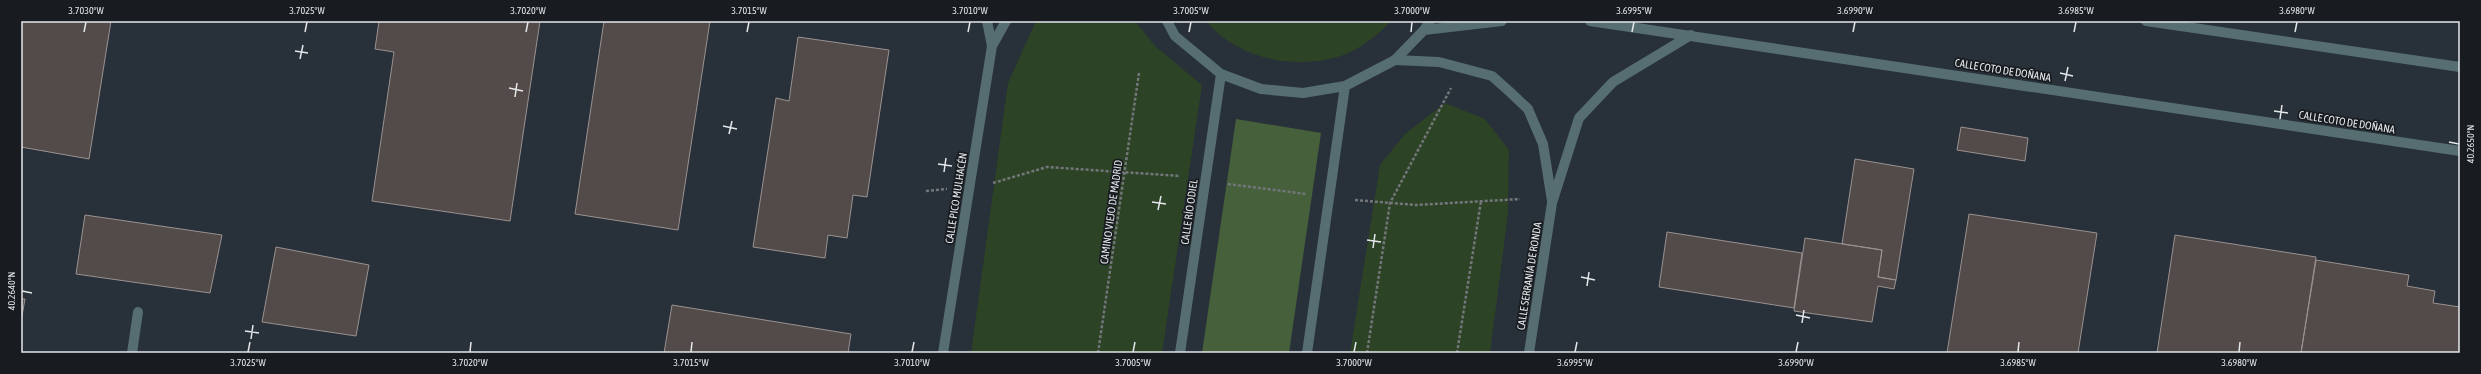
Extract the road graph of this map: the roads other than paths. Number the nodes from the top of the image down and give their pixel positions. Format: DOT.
graph roads {
  1 [pos="987,21"];
  2 [pos="1006,21"];
  3 [pos="1167,21"];
  4 [pos="1430,21"];
  5 [pos="1502,21"];
  6 [pos="1590,21"];
  7 [pos="2146,21"];
  8 [pos="1424,30"];
  9 [pos="1691,35"];
  10 [pos="992,46"];
  11 [pos="1395,60"];
  12 [pos="2460,67"];
  13 [pos="1222,74"];
  14 [pos="1345,86"];
  15 [pos="2460,151"];
  16 [pos="1552,203"];
  17 [pos="138,312"];
  18 [pos="132,353"];
  19 [pos="943,353"];
  20 [pos="1180,353"];
  21 [pos="1307,353"];
  22 [pos="1529,353"];
  1 -- 10 [label="street, CALLE PICO MULHACÉN"];
  2 -- 10 [label="street, CALLE PICO MULHACÉN"];
  3 -- 13 [label="street"];
  4 -- 8 [label="street"];
  5 -- 8 [label="street"];
  6 -- 9 [label="street, CALLE COTO DE DOÑANA"];
  7 -- 12 [label="street"];
  8 -- 11 [label="street"];
  9 -- 15 [label="street, CALLE COTO DE DOÑANA"];
  9 -- 16 [label="street"];
  10 -- 19 [label="street, CALLE PICO MULHACÉN"];
  11 -- 14 [label="street"];
  11 -- 16 [label="street"];
  13 -- 14 [label="street"];
  13 -- 20 [label="street, CALLE RÍO ODIEL"];
  14 -- 21 [label="street"];
  16 -- 22 [label="street, CALLE SERRANÍA DE RONDA"];
  17 -- 18 [label="street"];
}
